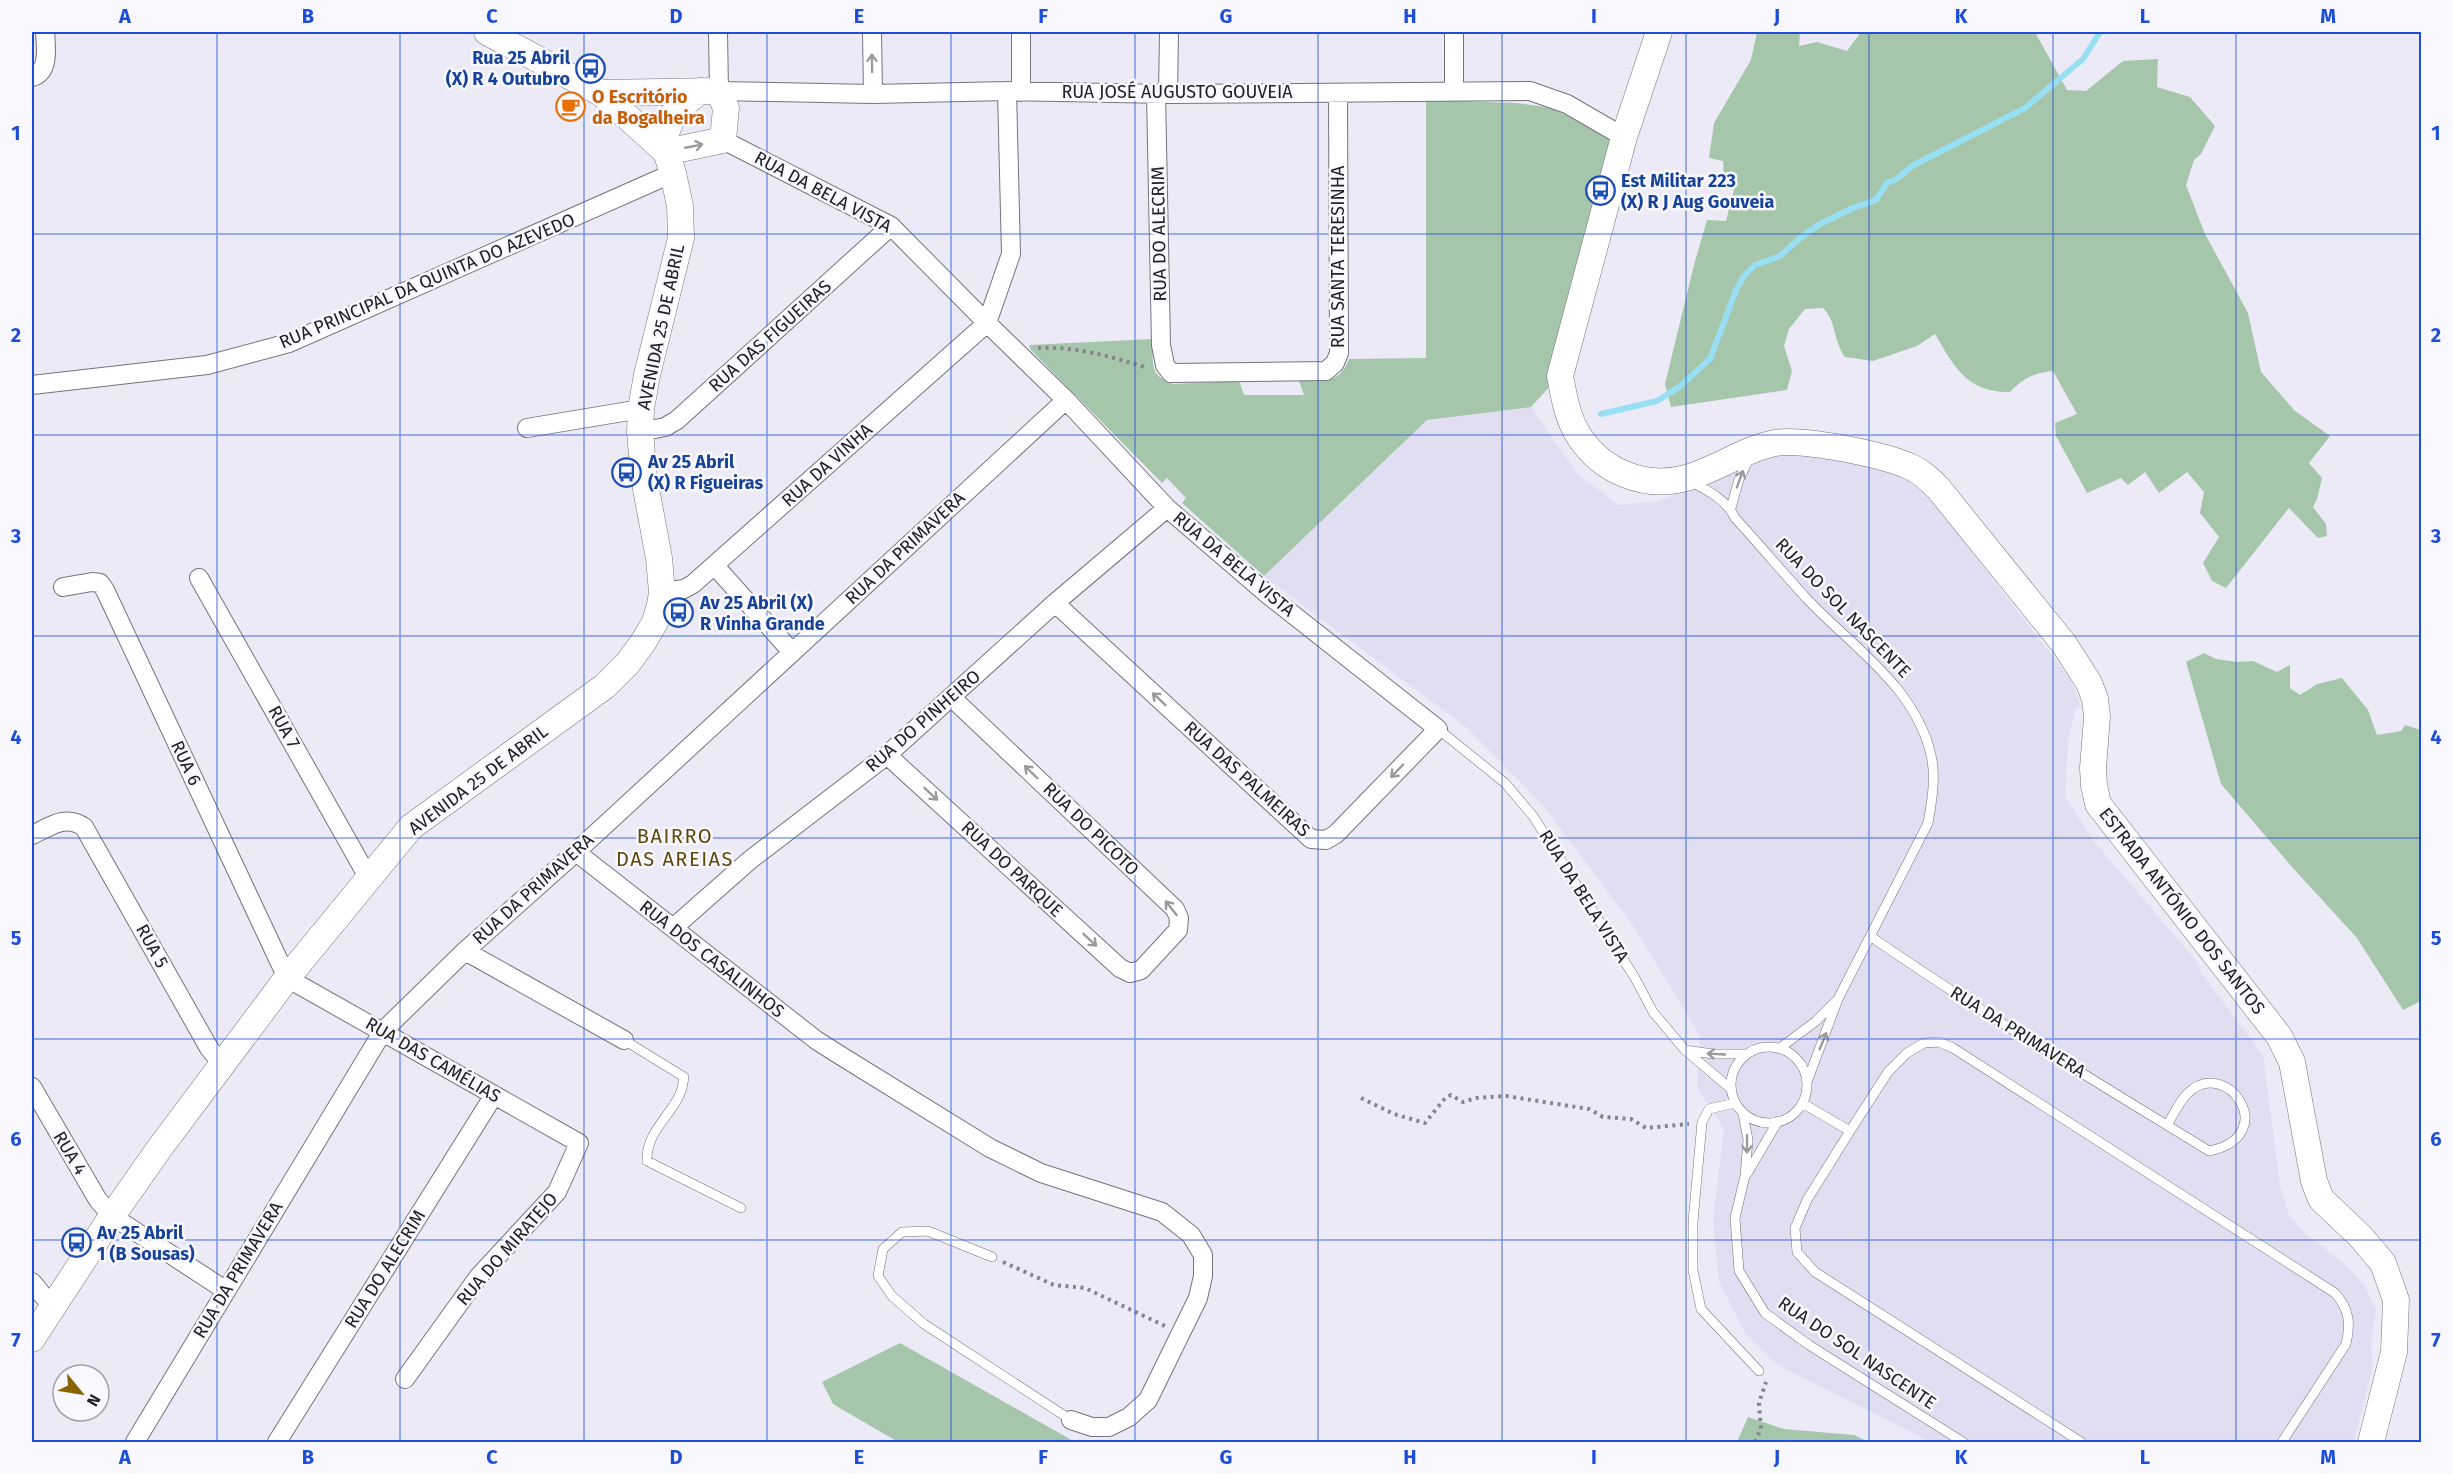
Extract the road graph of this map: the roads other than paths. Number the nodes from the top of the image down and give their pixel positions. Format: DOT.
graph roads {
  1 [pos="45,32"];
  2 [pos="486,32"];
  3 [pos="718,32"];
  4 [pos="872,32"];
  5 [pos="1021,32"];
  6 [pos="1169,32"];
  7 [pos="1454,32"];
  8 [pos="1659,32"];
  9 [pos="523,40"];
  10 [pos="32,77"];
  11 [pos="710,91"];
  12 [pos="1014,92"];
  13 [pos="1454,92"];
  14 [pos="601,93"];
  15 [pos="1338,93"];
  16 [pos="873,94"];
  17 [pos="1162,94"];
  18 [pos="1624,137"];
  19 [pos="723,140"];
  20 [pos="669,163"];
  21 [pos="891,225"];
  22 [pos="987,323"];
  23 [pos="1168,369"];
  24 [pos="32,385"];
  25 [pos="1066,400"];
  26 [pos="641,421"];
  27 [pos="527,428"];
  28 [pos="1752,452"];
  29 [pos="1686,478"];
  30 [pos="1167,508"];
  31 [pos="1731,508"];
  32 [pos="715,566"];
  33 [pos="199,578"];
  34 [pos="63,587"];
  35 [pos="662,592"];
  36 [pos="1054,603"];
  37 [pos="792,651"];
  38 [pos="951,697"];
  39 [pos="1438,729"];
  40 [pos="887,755"];
  41 [pos="32,835"];
  42 [pos="576,852"];
  43 [pos="368,877"];
  44 [pos="673,928"];
  45 [pos="1870,936"];
  46 [pos="465,951"];
  47 [pos="1141,970"];
  48 [pos="287,978"];
  49 [pos="1838,999"];
  50 [pos="383,1031"];
  51 [pos="624,1040"];
  52 [pos="1780,1048"];
  53 [pos="1685,1050"];
  54 [pos="1746,1054"];
  55 [pos="222,1064"];
  56 [pos="1807,1082"];
  57 [pos="32,1087"];
  58 [pos="1731,1089"];
  59 [pos="494,1095"];
  60 [pos="1735,1103"];
  61 [pos="1802,1103"];
  62 [pos="1743,1113"];
  63 [pos="1778,1121"];
  64 [pos="2167,1125"];
  65 [pos="1850,1131"];
  66 [pos="579,1143"];
  67 [pos="1745,1176"];
  68 [pos="741,1208"];
  69 [pos="112,1216"];
  70 [pos="992,1257"];
  71 [pos="32,1282"];
  72 [pos="225,1290"];
  73 [pos="53,1308"];
  74 [pos="32,1339"];
  75 [pos="1759,1371"];
  76 [pos="405,1380"];
  77 [pos="1071,1420"];
  78 [pos="135,1443"];
  79 [pos="277,1443"];
  80 [pos="1963,1443"];
  81 [pos="2081,1443"];
  82 [pos="2283,1443"];
  83 [pos="2371,1443"];
  1 -- 10 [label="street"];
  2 -- 9 [label="street"];
  3 -- 11 [label="street"];
  16 -- 4 [label="street, one-way"];
  5 -- 12 [label="street"];
  6 -- 17 [label="street, RUA DO ALECRIM"];
  7 -- 13 [label="street"];
  8 -- 18 [label="street, ESTRADA ANTÓNIO DOS SANTOS"];
  9 -- 14 [label="street"];
  11 -- 14 [label="street"];
  11 -- 16 [label="street, RUA JOSÉ AUGUSTO GOUVEIA"];
  11 -- 19 [label="street"];
  11 -- 20 [label="street"];
  12 -- 16 [label="street, RUA JOSÉ AUGUSTO GOUVEIA"];
  12 -- 17 [label="street, RUA JOSÉ AUGUSTO GOUVEIA"];
  12 -- 22 [label="street"];
  13 -- 15 [label="street, RUA JOSÉ AUGUSTO GOUVEIA"];
  13 -- 18 [label="street, RUA JOSÉ AUGUSTO GOUVEIA"];
  14 -- 20 [label="street"];
  15 -- 17 [label="street, RUA JOSÉ AUGUSTO GOUVEIA"];
  15 -- 23 [label="street, RUA SANTA TERESINHA"];
  17 -- 23 [label="street, RUA DO ALECRIM"];
  18 -- 29 [label="street, ESTRADA ANTÓNIO DOS SANTOS"];
  20 -- 19 [label="street, one-way"];
  19 -- 21 [label="street, RUA DA BELA VISTA"];
  20 -- 24 [label="street, RUA PRINCIPAL DA QUINTA DO AZEVEDO"];
  20 -- 26 [label="street, AVENIDA 25 DE ABRIL"];
  21 -- 22 [label="street, RUA DA BELA VISTA"];
  21 -- 26 [label="street, RUA DAS FIGUEIRAS"];
  22 -- 25 [label="street, RUA DA BELA VISTA"];
  22 -- 32 [label="street, RUA DA VINHA"];
  25 -- 30 [label="street, RUA DA BELA VISTA"];
  25 -- 37 [label="street, RUA DA PRIMAVERA"];
  26 -- 27 [label="street, RUA DAS FIGUEIRAS"];
  26 -- 35 [label="street, AVENIDA 25 DE ABRIL"];
  28 -- 29 [label="street, ESTRADA ANTÓNIO DOS SANTOS"];
  31 -- 28 [label="lane, one-way"];
  28 -- 83 [label="street, ESTRADA ANTÓNIO DOS SANTOS"];
  29 -- 31 [label="lane, RUA DO SOL NASCENTE"];
  30 -- 36 [label="street, RUA DO PINHEIRO"];
  30 -- 39 [label="street, RUA DA BELA VISTA"];
  31 -- 45 [label="lane, RUA DO SOL NASCENTE"];
  32 -- 35 [label="street, RUA DA VINHA"];
  32 -- 37 [label="street"];
  33 -- 43 [label="street, RUA 7"];
  34 -- 48 [label="street, RUA 6"];
  35 -- 43 [label="street, AVENIDA 25 DE ABRIL"];
  36 -- 38 [label="street, RUA DO PINHEIRO"];
  39 -- 36 [label="street, RUA DAS PALMEIRAS, one-way"];
  37 -- 42 [label="street, RUA DA PRIMAVERA"];
  38 -- 40 [label="street, RUA DO PINHEIRO"];
  47 -- 38 [label="street, RUA DO PICOTO, one-way"];
  39 -- 53 [label="lane, RUA DA BELA VISTA"];
  40 -- 44 [label="street, RUA DO PINHEIRO"];
  40 -- 47 [label="street, RUA DO PARQUE, one-way"];
  41 -- 55 [label="street, RUA 5"];
  42 -- 44 [label="street, RUA DOS CASALINHOS"];
  42 -- 46 [label="street, RUA DA PRIMAVERA"];
  43 -- 48 [label="street, AVENIDA 25 DE ABRIL"];
  44 -- 77 [label="street, RUA DOS CASALINHOS"];
  45 -- 49 [label="lane, RUA DO SOL NASCENTE"];
  45 -- 64 [label="lane, RUA DA PRIMAVERA"];
  46 -- 50 [label="street, RUA DA PRIMAVERA"];
  46 -- 51 [label="street"];
  48 -- 50 [label="street, RUA DAS CAMÉLIAS"];
  48 -- 55 [label="street, AVENIDA 25 DE ABRIL"];
  49 -- 52 [label="lane"];
  56 -- 49 [label="lane, one-way"];
  50 -- 59 [label="street, RUA DAS CAMÉLIAS"];
  50 -- 72 [label="street, RUA DA PRIMAVERA"];
  51 -- 68 [label="lane"];
  52 -- 54 [label="lane"];
  52 -- 56 [label="lane"];
  54 -- 53 [label="lane, one-way"];
  53 -- 58 [label="lane, RUA DA BELA VISTA"];
  54 -- 58 [label="lane"];
  55 -- 69 [label="street, AVENIDA 25 DE ABRIL"];
  56 -- 61 [label="lane"];
  57 -- 69 [label="street, RUA 4"];
  58 -- 60 [label="lane"];
  59 -- 66 [label="street, RUA DAS CAMÉLIAS"];
  59 -- 79 [label="street, RUA DO ALECRIM"];
  60 -- 62 [label="lane"];
  60 -- 75 [label="lane"];
  61 -- 63 [label="lane"];
  61 -- 65 [label="lane"];
  62 -- 63 [label="lane"];
  62 -- 67 [label="lane, one-way"];
  63 -- 67 [label="lane"];
  64 -- 64 [label="lane, RUA DA PRIMAVERA"];
  65 -- 81 [label="lane"];
  65 -- 82 [label="lane"];
  66 -- 76 [label="street, RUA DO MIRATEJO"];
  67 -- 80 [label="lane, RUA DO SOL NASCENTE"];
  69 -- 72 [label="street, RUA 4"];
  69 -- 73 [label="street, AVENIDA 25 DE ABRIL"];
  70 -- 77 [label="lane"];
  71 -- 73 [label="street"];
  72 -- 78 [label="street, RUA DA PRIMAVERA"];
  73 -- 74 [label="street, AVENIDA 25 DE ABRIL"];
}
